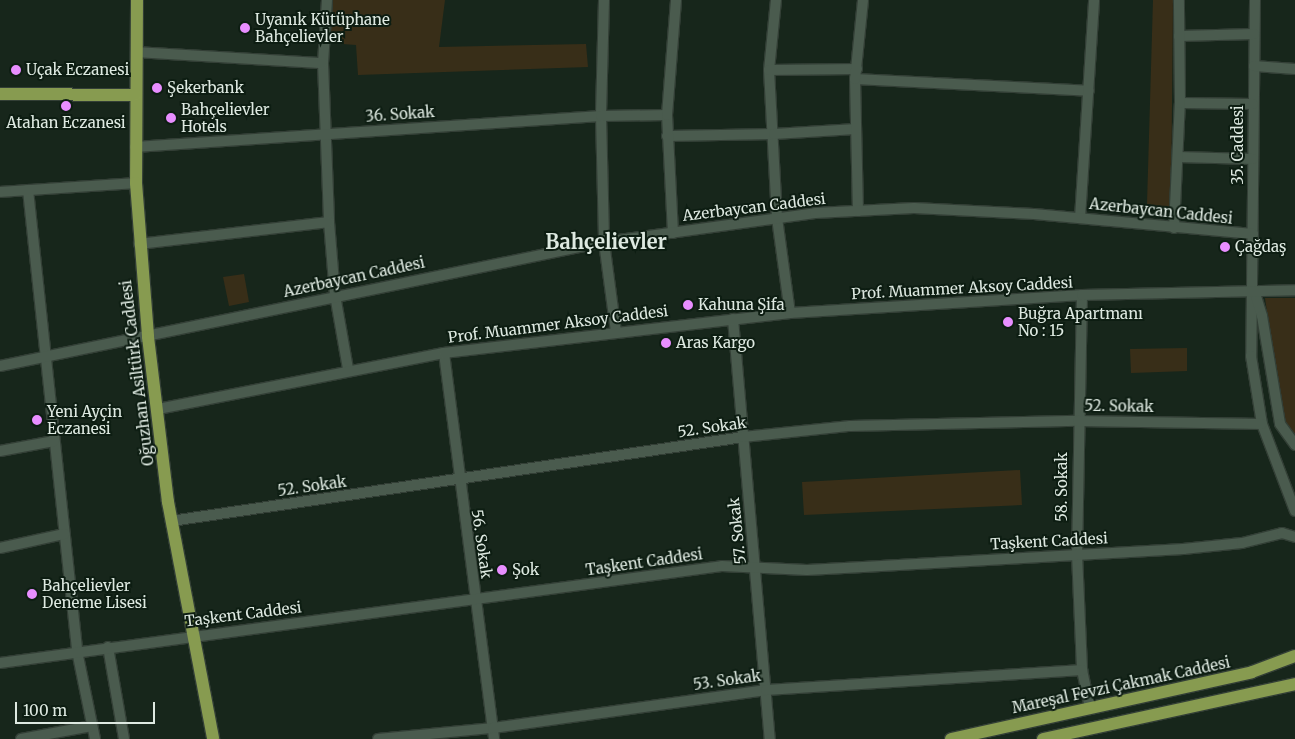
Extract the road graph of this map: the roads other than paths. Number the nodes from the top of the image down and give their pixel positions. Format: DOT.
graph roads {
  1 [pos="137,0"];
  2 [pos="327,0"];
  3 [pos="604,0"];
  4 [pos="676,0"];
  5 [pos="776,0"];
  6 [pos="863,0"];
  7 [pos="1094,0"];
  8 [pos="1180,0"];
  9 [pos="1255,0"];
  10 [pos="1254,34"];
  11 [pos="1180,36"];
  12 [pos="136,52"];
  13 [pos="323,63"];
  14 [pos="1254,66"];
  15 [pos="1295,69"];
  16 [pos="769,70"];
  17 [pos="856,74"];
  18 [pos="1089,91"];
  19 [pos="0,94"];
  20 [pos="135,95"];
  21 [pos="1180,103"];
  22 [pos="1253,104"];
  23 [pos="667,115"];
  24 [pos="601,116"];
  25 [pos="856,129"];
  26 [pos="324,133"];
  27 [pos="774,134"];
  28 [pos="667,136"];
  29 [pos="135,147"];
  30 [pos="1178,157"];
  31 [pos="1253,159"];
  32 [pos="136,183"];
  33 [pos="28,190"];
  34 [pos="0,192"];
  35 [pos="858,211"];
  36 [pos="777,218"];
  37 [pos="1080,218"];
  38 [pos="329,222"];
  39 [pos="1174,228"];
  40 [pos="674,233"];
  41 [pos="1253,234"];
  42 [pos="604,242"];
  43 [pos="139,244"];
  44 [pos="1254,290"];
  45 [pos="1295,290"];
  46 [pos="335,295"];
  47 [pos="1082,296"];
  48 [pos="790,313"];
  49 [pos="733,319"];
  50 [pos="616,332"];
  51 [pos="148,337"];
  52 [pos="444,353"];
  53 [pos="45,356"];
  54 [pos="0,366"];
  55 [pos="348,369"];
  56 [pos="158,409"];
  57 [pos="1078,420"];
  58 [pos="1262,424"];
  59 [pos="742,438"];
  60 [pos="54,441"];
  61 [pos="1295,445"];
  62 [pos="0,451"];
  63 [pos="459,479"];
  64 [pos="1295,511"];
  65 [pos="172,521"];
  66 [pos="64,534"];
  67 [pos="1295,537"];
  68 [pos="0,548"];
  69 [pos="1077,554"];
  70 [pos="755,566"];
  71 [pos="475,601"];
  72 [pos="191,636"];
  73 [pos="108,647"];
  74 [pos="77,651"];
  75 [pos="1295,656"];
  76 [pos="0,663"];
  77 [pos="1082,670"];
  78 [pos="1295,684"];
  79 [pos="766,690"];
  80 [pos="1090,708"];
  81 [pos="92,726"];
  82 [pos="494,734"];
  83 [pos="21,739"];
  84 [pos="95,739"];
  85 [pos="124,739"];
  86 [pos="213,739"];
  87 [pos="379,739"];
  88 [pos="770,739"];
  89 [pos="951,739"];
  90 [pos="1043,739"];
  1 -- 12 [label="main road, Oğuzhan Asiltürk Caddesi"];
  2 -- 13 [label="street"];
  3 -- 24 [label="street"];
  4 -- 23 [label="street"];
  5 -- 16 [label="street"];
  6 -- 17 [label="street"];
  7 -- 18 [label="street"];
  8 -- 11 [label="street"];
  9 -- 10 [label="street, 35. Caddesi"];
  10 -- 11 [label="street"];
  10 -- 14 [label="street, 35. Caddesi"];
  11 -- 21 [label="street"];
  12 -- 13 [label="street"];
  12 -- 20 [label="main road, Oğuzhan Asiltürk Caddesi"];
  13 -- 26 [label="street"];
  14 -- 15 [label="street"];
  14 -- 22 [label="street, 35. Caddesi"];
  16 -- 17 [label="street"];
  16 -- 27 [label="street"];
  17 -- 18 [label="street"];
  17 -- 25 [label="street"];
  18 -- 37 [label="street"];
  19 -- 20 [label="main road"];
  20 -- 29 [label="main road, Oğuzhan Asiltürk Caddesi"];
  21 -- 22 [label="street"];
  21 -- 30 [label="street"];
  22 -- 31 [label="street, 35. Caddesi"];
  23 -- 24 [label="street, 36. Sokak"];
  23 -- 28 [label="street"];
  24 -- 26 [label="street, 36. Sokak"];
  24 -- 42 [label="street"];
  25 -- 27 [label="street"];
  25 -- 35 [label="street"];
  26 -- 29 [label="street, 36. Sokak"];
  26 -- 38 [label="street"];
  27 -- 28 [label="street"];
  27 -- 36 [label="street"];
  28 -- 40 [label="street"];
  29 -- 32 [label="main road, Oğuzhan Asiltürk Caddesi"];
  30 -- 31 [label="street"];
  30 -- 39 [label="street"];
  31 -- 41 [label="street, 35. Caddesi"];
  32 -- 33 [label="street"];
  32 -- 43 [label="main road, Oğuzhan Asiltürk Caddesi"];
  33 -- 34 [label="street"];
  33 -- 53 [label="street"];
  35 -- 36 [label="street, Azerbaycan Caddesi"];
  35 -- 37 [label="street, Azerbaycan Caddesi"];
  36 -- 40 [label="street, Azerbaycan Caddesi"];
  36 -- 48 [label="street"];
  37 -- 39 [label="street, Azerbaycan Caddesi"];
  38 -- 43 [label="street"];
  38 -- 46 [label="street"];
  39 -- 41 [label="street, Azerbaycan Caddesi"];
  40 -- 42 [label="street, Azerbaycan Caddesi"];
  41 -- 44 [label="street, 35. Caddesi"];
  42 -- 46 [label="street, Azerbaycan Caddesi"];
  42 -- 50 [label="street"];
  43 -- 51 [label="main road, Oğuzhan Asiltürk Caddesi"];
  44 -- 45 [label="street, Prof. Muammer Aksoy Caddesi"];
  44 -- 47 [label="street, Prof. Muammer Aksoy Caddesi"];
  44 -- 58 [label="street"];
  44 -- 61 [label="street"];
  46 -- 51 [label="street, Azerbaycan Caddesi"];
  46 -- 55 [label="street"];
  47 -- 48 [label="street, Prof. Muammer Aksoy Caddesi"];
  47 -- 57 [label="street, 58. Sokak"];
  48 -- 49 [label="street, Prof. Muammer Aksoy Caddesi"];
  49 -- 50 [label="street, Prof. Muammer Aksoy Caddesi"];
  49 -- 59 [label="street, 57. Sokak"];
  50 -- 52 [label="street, Prof. Muammer Aksoy Caddesi"];
  51 -- 53 [label="street, Azerbaycan Caddesi"];
  51 -- 56 [label="main road, Oğuzhan Asiltürk Caddesi"];
  52 -- 55 [label="street, Prof. Muammer Aksoy Caddesi"];
  52 -- 63 [label="street, 56. Sokak"];
  53 -- 54 [label="street, Azerbaycan Caddesi"];
  53 -- 60 [label="street"];
  55 -- 56 [label="street, Prof. Muammer Aksoy Caddesi"];
  56 -- 65 [label="main road, Oğuzhan Asiltürk Caddesi"];
  57 -- 58 [label="street, 52. Sokak"];
  57 -- 59 [label="street, 52. Sokak"];
  57 -- 69 [label="street, 58. Sokak"];
  58 -- 64 [label="street"];
  59 -- 63 [label="street, 52. Sokak"];
  59 -- 70 [label="street, 57. Sokak"];
  60 -- 62 [label="street"];
  60 -- 66 [label="street"];
  63 -- 65 [label="street, 52. Sokak"];
  63 -- 71 [label="street, 56. Sokak"];
  65 -- 72 [label="main road, Oğuzhan Asiltürk Caddesi"];
  66 -- 68 [label="street"];
  66 -- 74 [label="street"];
  67 -- 69 [label="street, Taşkent Caddesi"];
  69 -- 70 [label="street, Taşkent Caddesi"];
  69 -- 77 [label="street, 58. Sokak"];
  70 -- 71 [label="street, Taşkent Caddesi"];
  70 -- 79 [label="street, 57. Sokak"];
  71 -- 72 [label="street, Taşkent Caddesi"];
  71 -- 82 [label="street, 56. Sokak"];
  72 -- 73 [label="street, Taşkent Caddesi"];
  72 -- 86 [label="main road, Oğuzhan Asiltürk Caddesi"];
  73 -- 74 [label="street, Taşkent Caddesi"];
  73 -- 85 [label="street"];
  74 -- 76 [label="street, Taşkent Caddesi"];
  74 -- 81 [label="street"];
  75 -- 80 [label="main road, Mareşal Fevzi Çakmak Caddesi"];
  77 -- 79 [label="street, 53. Sokak"];
  77 -- 80 [label="street, 58. Sokak"];
  78 -- 90 [label="main road"];
  79 -- 82 [label="street, 53. Sokak"];
  79 -- 88 [label="street, 57. Sokak"];
  80 -- 89 [label="main road, Mareşal Fevzi Çakmak Caddesi"];
  81 -- 83 [label="street"];
  81 -- 84 [label="street"];
  82 -- 87 [label="street, 53. Sokak"];
}
